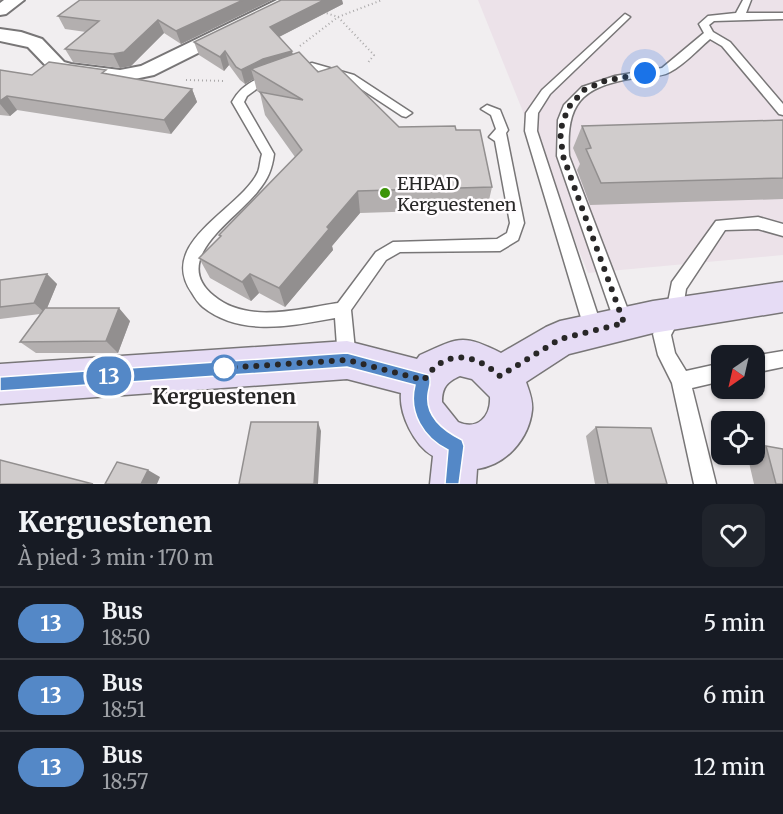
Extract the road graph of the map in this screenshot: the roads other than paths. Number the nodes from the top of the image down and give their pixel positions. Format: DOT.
graph roads {
  1 [pos="16,0"];
  2 [pos="747,0"];
  3 [pos="288,1"];
  4 [pos="0,10"];
  5 [pos="740,16"];
  6 [pos="783,16"];
  7 [pos="625,17"];
  8 [pos="709,34"];
  9 [pos="0,35"];
  10 [pos="487,109"];
  11 [pos="783,111"];
  12 [pos="407,116"];
  13 [pos="783,230"];
  14 [pos="783,297"];
  15 [pos="343,309"];
  16 [pos="674,314"];
  17 [pos="609,327"];
  18 [pos="783,359"];
  19 [pos="347,360"];
  20 [pos="765,363"];
  21 [pos="711,374"];
  22 [pos="500,376"];
  23 [pos="424,380"];
  24 [pos="681,381"];
  25 [pos="0,384"];
  26 [pos="455,465"];
  27 [pos="705,484"];
  1 -- 4 [label="street"];
  2 -- 5 [label="lane"];
  3 -- 9 [label="street"];
  5 -- 6 [label="lane"];
  5 -- 8 [label="lane"];
  7 -- 17 [label="lane"];
  8 -- 11 [label="lane"];
  8 -- 17 [label="lane"];
  10 -- 15 [label="lane"];
  12 -- 15 [label="lane"];
  13 -- 16 [label="lane"];
  14 -- 16 [label="main road"];
  15 -- 19 [label="lane"];
  16 -- 17 [label="main road"];
  16 -- 24 [label="lane"];
  17 -- 22 [label="main road"];
  18 -- 20 [label="lane"];
  19 -- 23 [label="main road"];
  19 -- 25 [label="main road"];
  21 -- 24 [label="lane"];
  22 -- 23 [label="main road"];
  22 -- 26 [label="main road"];
  23 -- 26 [label="main road"];
  24 -- 27 [label="lane"];
}
